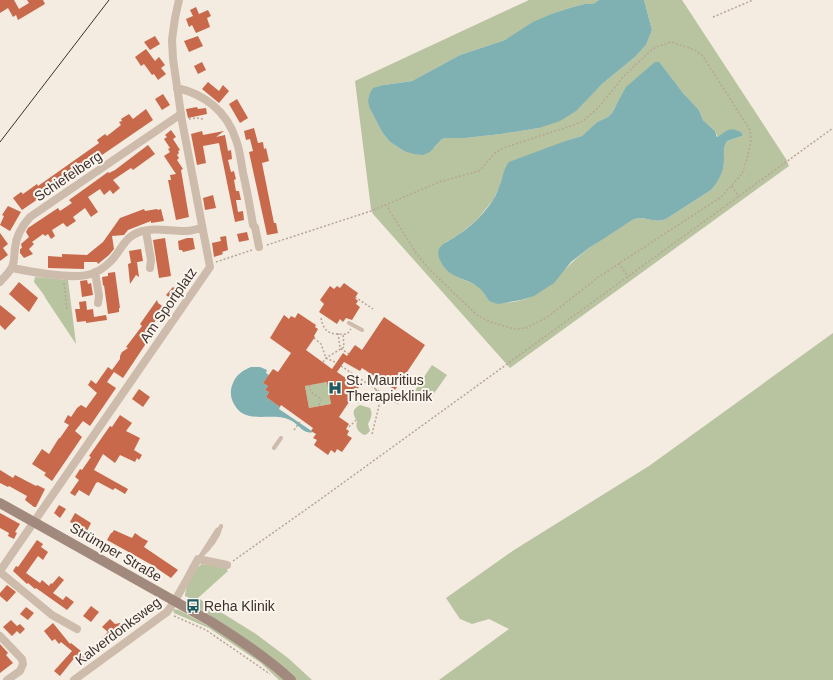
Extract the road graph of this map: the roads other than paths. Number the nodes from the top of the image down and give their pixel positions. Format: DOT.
graph roads {
  1 [pos="179,0"];
  2 [pos="176,88"];
  3 [pos="182,117"];
  4 [pos="202,228"];
  5 [pos="146,231"];
  6 [pos="259,247"];
  7 [pos="12,268"];
  8 [pos="150,268"];
  9 [pos="96,272"];
  10 [pos="0,282"];
  11 [pos="98,304"];
  12 [pos="351,325"];
  13 [pos="362,330"];
  14 [pos="281,438"];
  15 [pos="274,448"];
  16 [pos="0,503"];
  17 [pos="35,522"];
  18 [pos="198,559"];
  19 [pos="227,565"];
  20 [pos="0,571"];
  21 [pos="175,601"];
  22 [pos="77,629"];
  23 [pos="0,636"];
  24 [pos="7,680"];
  25 [pos="74,680"];
  26 [pos="291,680"];
  1 -- 2 [label="street, Am Sportplatz"];
  2 -- 3 [label="street, Am Sportplatz"];
  2 -- 6 [label="street"];
  3 -- 4 [label="street, Am Sportplatz"];
  3 -- 7 [label="street, Schiefelberg"];
  4 -- 5 [label="street"];
  4 -- 17 [label="street, Am Sportplatz"];
  5 -- 8 [label="street"];
  5 -- 9 [label="street"];
  7 -- 9 [label="street"];
  7 -- 10 [label="street"];
  9 -- 11 [label="street"];
  12 -- 13 [label="lane"];
  14 -- 15 [label="lane"];
  16 -- 17 [label="main road, Strümper Straße"];
  17 -- 20 [label="street, Am Sportplatz"];
  17 -- 21 [label="main road, Strümper Straße"];
  18 -- 18 [label="lane"];
  18 -- 19 [label="street"];
  18 -- 21 [label="street"];
  20 -- 22 [label="street"];
  21 -- 25 [label="street, Kalverdonksweg"];
  21 -- 26 [label="main road, Strümper Straße"];
  23 -- 24 [label="street"];
}
